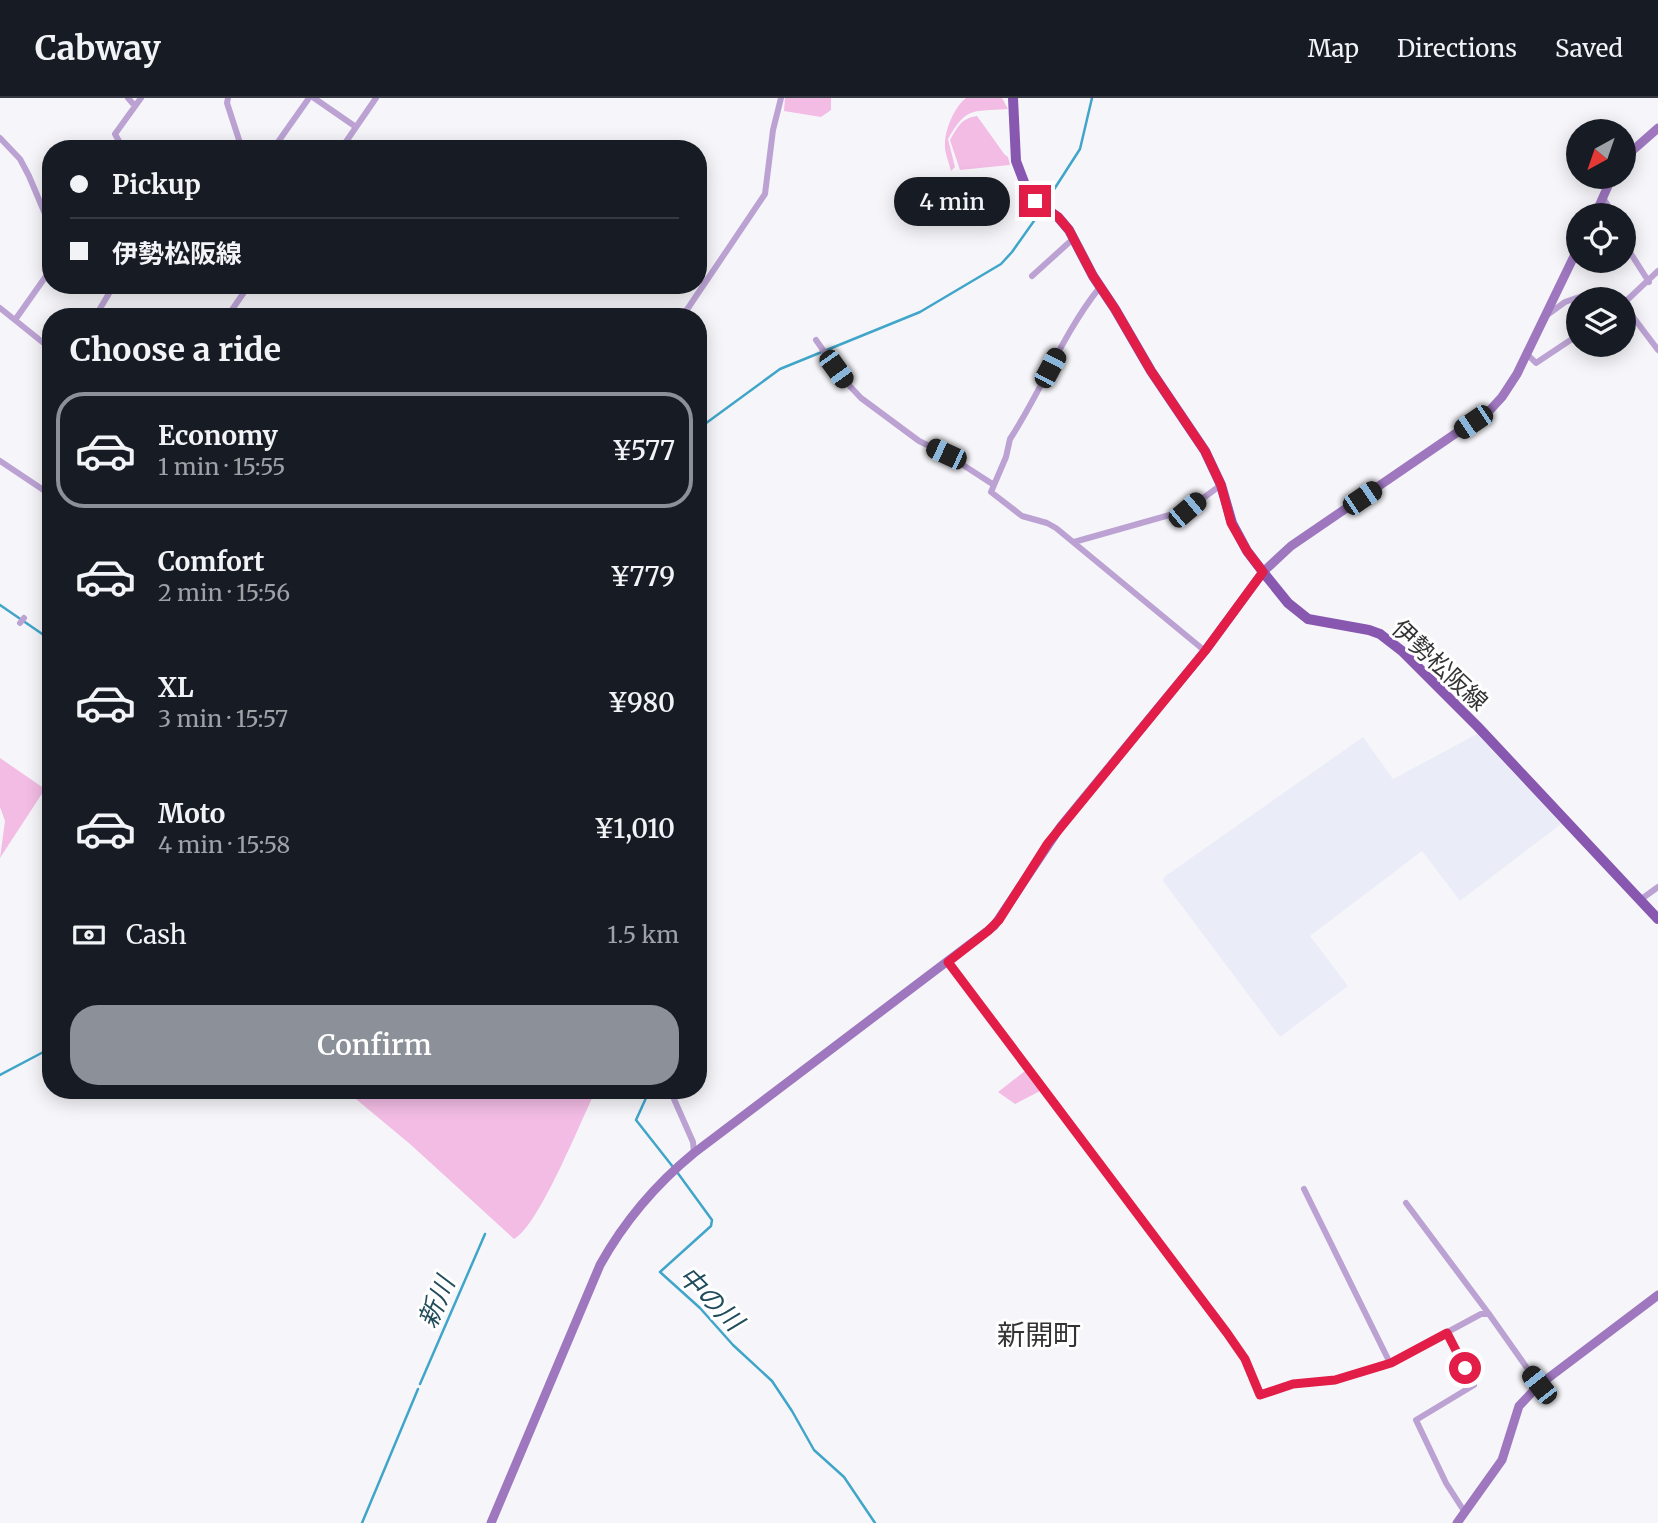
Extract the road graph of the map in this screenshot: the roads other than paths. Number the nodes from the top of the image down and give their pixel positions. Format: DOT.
graph roads {
  1 [pos="128,98"];
  2 [pos="141,98"];
  3 [pos="228,98"];
  4 [pos="311,98"];
  5 [pos="376,98"];
  6 [pos="781,98"];
  7 [pos="1013,98"];
  8 [pos="135,106"];
  9 [pos="356,127"];
  10 [pos="1658,128"];
  11 [pos="0,138"];
  12 [pos="118,140"];
  13 [pos="239,140"];
  14 [pos="280,140"];
  15 [pos="347,140"];
  16 [pos="1636,147"];
  17 [pos="1607,189"];
  18 [pos="1603,198"];
  19 [pos="1601,203"];
  20 [pos="1606,203"];
  21 [pos="42,207"];
  22 [pos="1074,238"];
  23 [pos="1636,262"];
  24 [pos="1658,271"];
  25 [pos="1566,273"];
  26 [pos="1032,275"];
  27 [pos="707,280"];
  28 [pos="42,282"];
  29 [pos="1649,282"];
  30 [pos="1100,287"];
  31 [pos="1636,293"];
  32 [pos="1566,302"];
  33 [pos="0,308"];
  34 [pos="1545,317"];
  35 [pos="15,320"];
  36 [pos="1636,320"];
  37 [pos="816,340"];
  38 [pos="42,342"];
  39 [pos="1566,343"];
  40 [pos="1658,350"];
  41 [pos="1527,354"];
  42 [pos="0,461"];
  43 [pos="994,485"];
  44 [pos="1221,485"];
  45 [pos="42,489"];
  46 [pos="1074,541"];
  47 [pos="1263,572"];
  48 [pos="1205,651"];
  49 [pos="1658,887"];
  50 [pos="1640,900"];
  51 [pos="1658,919"];
  52 [pos="948,962"];
  53 [pos="674,1099"];
  54 [pos="694,1153"];
  55 [pos="1304,1189"];
  56 [pos="1406,1203"];
  57 [pos="1658,1294"];
  58 [pos="1489,1314"];
  59 [pos="1447,1333"];
  60 [pos="1391,1363"];
  61 [pos="1539,1385"];
  62 [pos="1465,1511"];
  63 [pos="491,1523"];
  64 [pos="1457,1523"];
  1 -- 8 [label="street"];
  2 -- 8 [label="street"];
  3 -- 13 [label="street"];
  4 -- 9 [label="street"];
  4 -- 14 [label="street"];
  5 -- 9 [label="street"];
  6 -- 27 [label="street"];
  7 -- 22 [label="main road, 伊勢松阪線"];
  8 -- 12 [label="street"];
  9 -- 15 [label="street"];
  10 -- 16 [label="street"];
  11 -- 21 [label="street"];
  17 -- 18 [label="street"];
  18 -- 19 [label="street"];
  18 -- 20 [label="street"];
  22 -- 26 [label="street"];
  22 -- 30 [label="main road, 伊勢松阪線"];
  23 -- 29 [label="street"];
  24 -- 29 [label="street"];
  25 -- 34 [label="street"];
  28 -- 35 [label="street"];
  29 -- 31 [label="street"];
  30 -- 43 [label="street"];
  30 -- 44 [label="main road, 伊勢松阪線"];
  32 -- 34 [label="street"];
  33 -- 35 [label="street"];
  34 -- 41 [label="street"];
  35 -- 38 [label="street"];
  36 -- 40 [label="street"];
  37 -- 43 [label="street"];
  39 -- 41 [label="street"];
  41 -- 47 [label="street"];
  42 -- 45 [label="street"];
  43 -- 46 [label="street"];
  44 -- 46 [label="street"];
  44 -- 47 [label="main road, 伊勢松阪線"];
  46 -- 48 [label="street"];
  47 -- 48 [label="street"];
  47 -- 50 [label="main road, 伊勢松阪線"];
  48 -- 52 [label="street"];
  49 -- 50 [label="street"];
  50 -- 51 [label="main road, 伊勢松阪線"];
  52 -- 54 [label="street"];
  52 -- 60 [label="street"];
  53 -- 54 [label="street"];
  54 -- 63 [label="street"];
  55 -- 60 [label="street"];
  56 -- 58 [label="street"];
  57 -- 61 [label="street"];
  58 -- 59 [label="street"];
  58 -- 61 [label="street"];
  59 -- 60 [label="street"];
  59 -- 62 [label="street"];
  61 -- 62 [label="street"];
  62 -- 64 [label="street"];
}
